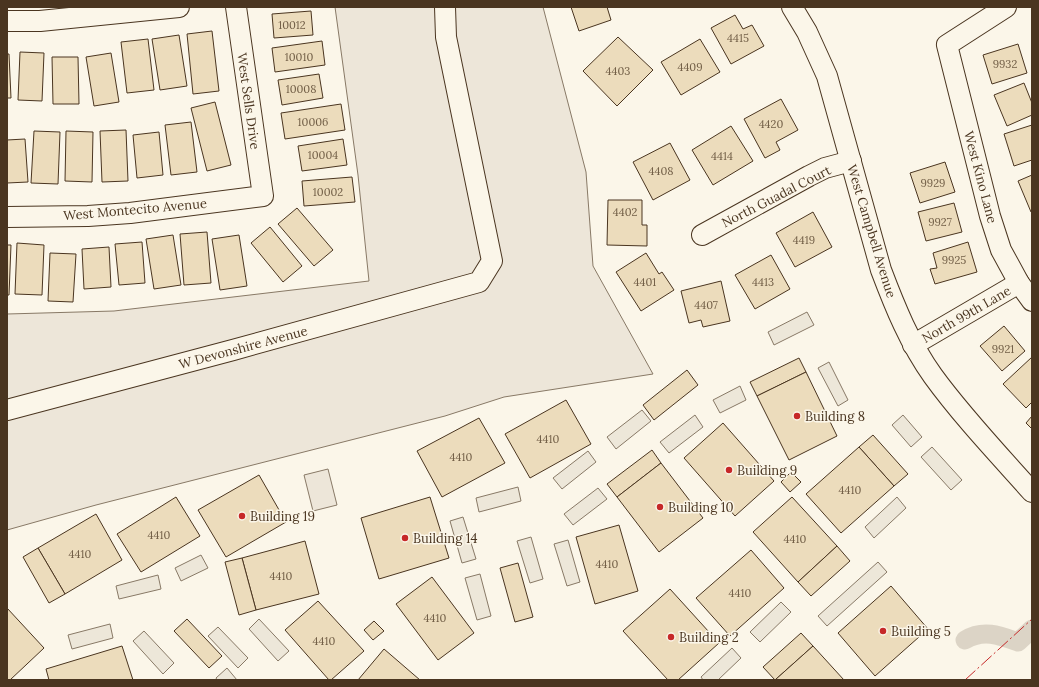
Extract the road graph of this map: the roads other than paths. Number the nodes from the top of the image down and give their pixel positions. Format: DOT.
graph roads {
  1 [pos="179,7"];
  2 [pos="236,7"];
  3 [pos="445,7"];
  4 [pos="792,7"];
  5 [pos="1006,7"];
  6 [pos="39,14"];
  7 [pos="7,21"];
  8 [pos="851,161"];
  9 [pos="263,196"];
  10 [pos="7,217"];
  11 [pos="702,235"];
  12 [pos="1019,283"];
  13 [pos="1032,301"];
  14 [pos="913,345"];
  15 [pos="7,410"];
  16 [pos="1032,492"];
  1 -- 6 [label="street"];
  2 -- 9 [label="street, West Sells Drive"];
  3 -- 15 [label="street, W Devonshire Avenue"];
  4 -- 8 [label="street, West Campbell Avenue"];
  5 -- 12 [label="street, West Kino Lane"];
  6 -- 7 [label="street"];
  8 -- 11 [label="street, North Guadal Court"];
  8 -- 14 [label="street, West Campbell Avenue"];
  9 -- 10 [label="street, West Montecito Avenue"];
  12 -- 13 [label="street, West Kino Lane"];
  12 -- 14 [label="street, North 99th Lane"];
  14 -- 16 [label="street, West Campbell Avenue"];
}
